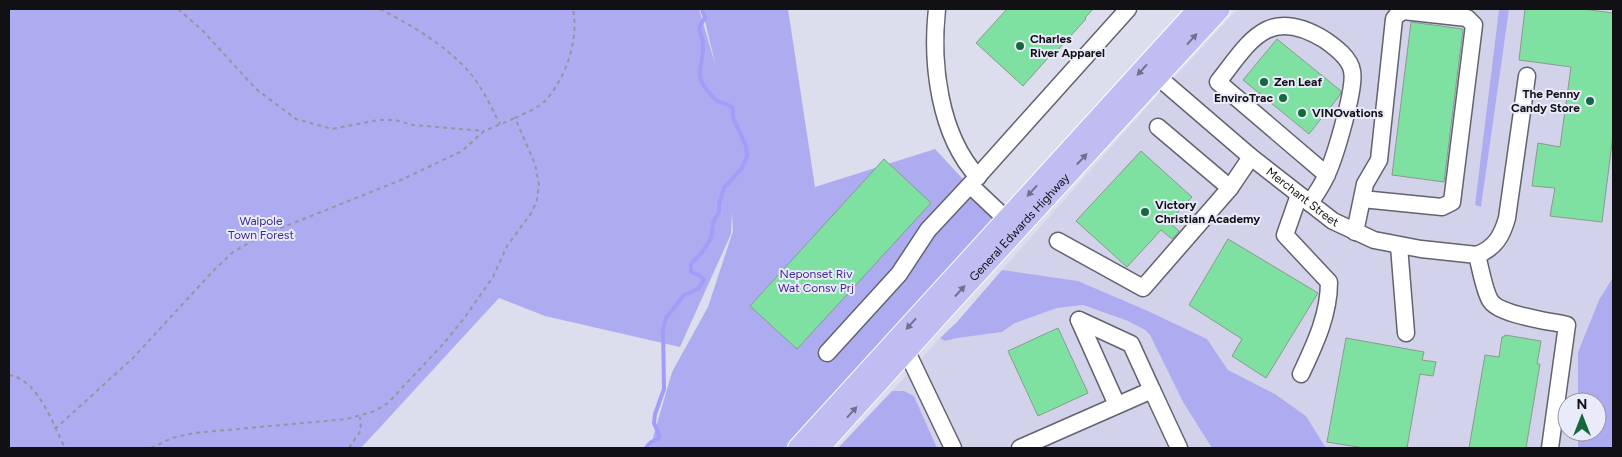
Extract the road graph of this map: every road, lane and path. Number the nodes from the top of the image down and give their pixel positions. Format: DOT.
graph roads {
  1 [pos="178,9"];
  2 [pos="380,9"];
  3 [pos="572,9"];
  4 [pos="937,9"];
  5 [pos="1128,9"];
  6 [pos="1198,9"];
  7 [pos="1220,9"];
  8 [pos="1158,76"];
  9 [pos="1527,76"];
  10 [pos="515,118"];
  11 [pos="500,124"];
  12 [pos="1158,127"];
  13 [pos="484,131"];
  14 [pos="1251,157"];
  15 [pos="1327,174"];
  16 [pos="974,181"];
  17 [pos="1230,188"];
  18 [pos="1304,199"];
  19 [pos="1362,199"];
  20 [pos="1006,219"];
  21 [pos="1355,232"];
  22 [pos="1058,241"];
  23 [pos="1399,246"];
  24 [pos="1477,255"];
  25 [pos="1406,333"];
  26 [pos="906,352"];
  27 [pos="827,354"];
  28 [pos="1301,374"];
  29 [pos="9,375"];
  30 [pos="1152,390"];
  31 [pos="1117,405"];
  32 [pos="360,416"];
  33 [pos="56,428"];
  34 [pos="65,448"];
  35 [pos="151,448"];
  36 [pos="349,448"];
  37 [pos="798,448"];
  38 [pos="819,448"];
  39 [pos="953,448"];
  40 [pos="1020,448"];
  41 [pos="1179,448"];
  42 [pos="1550,448"];
  1 -- 13 [label="path"];
  2 -- 11 [label="path"];
  3 -- 10 [label="path"];
  4 -- 16 [label="street"];
  5 -- 16 [label="street"];
  6 -- 20 [label="main road, General Edwards Highway, one-way"];
  8 -- 7 [label="main road, General Edwards Highway, one-way"];
  8 -- 14 [label="street, Merchant Street"];
  26 -- 8 [label="main road, General Edwards Highway, one-way"];
  9 -- 24 [label="street"];
  10 -- 11 [label="path"];
  10 -- 32 [label="path"];
  11 -- 13 [label="path"];
  12 -- 17 [label="street"];
  13 -- 33 [label="path"];
  14 -- 17 [label="street"];
  14 -- 18 [label="street, Merchant Street"];
  15 -- 15 [label="street"];
  15 -- 18 [label="street"];
  16 -- 20 [label="street"];
  16 -- 27 [label="street"];
  17 -- 22 [label="street"];
  18 -- 21 [label="street, Merchant Street"];
  18 -- 28 [label="street"];
  19 -- 19 [label="street"];
  19 -- 21 [label="street"];
  20 -- 37 [label="main road, General Edwards Highway, one-way"];
  21 -- 23 [label="street, Merchant Street"];
  23 -- 24 [label="street, Merchant Street"];
  23 -- 25 [label="street"];
  24 -- 42 [label="street"];
  38 -- 26 [label="main road, General Edwards Highway, one-way"];
  26 -- 39 [label="street"];
  29 -- 33 [label="path"];
  30 -- 31 [label="street"];
  30 -- 31 [label="street"];
  30 -- 41 [label="street"];
  31 -- 40 [label="street"];
  32 -- 35 [label="path"];
  32 -- 36 [label="path"];
  33 -- 34 [label="path"];
}
